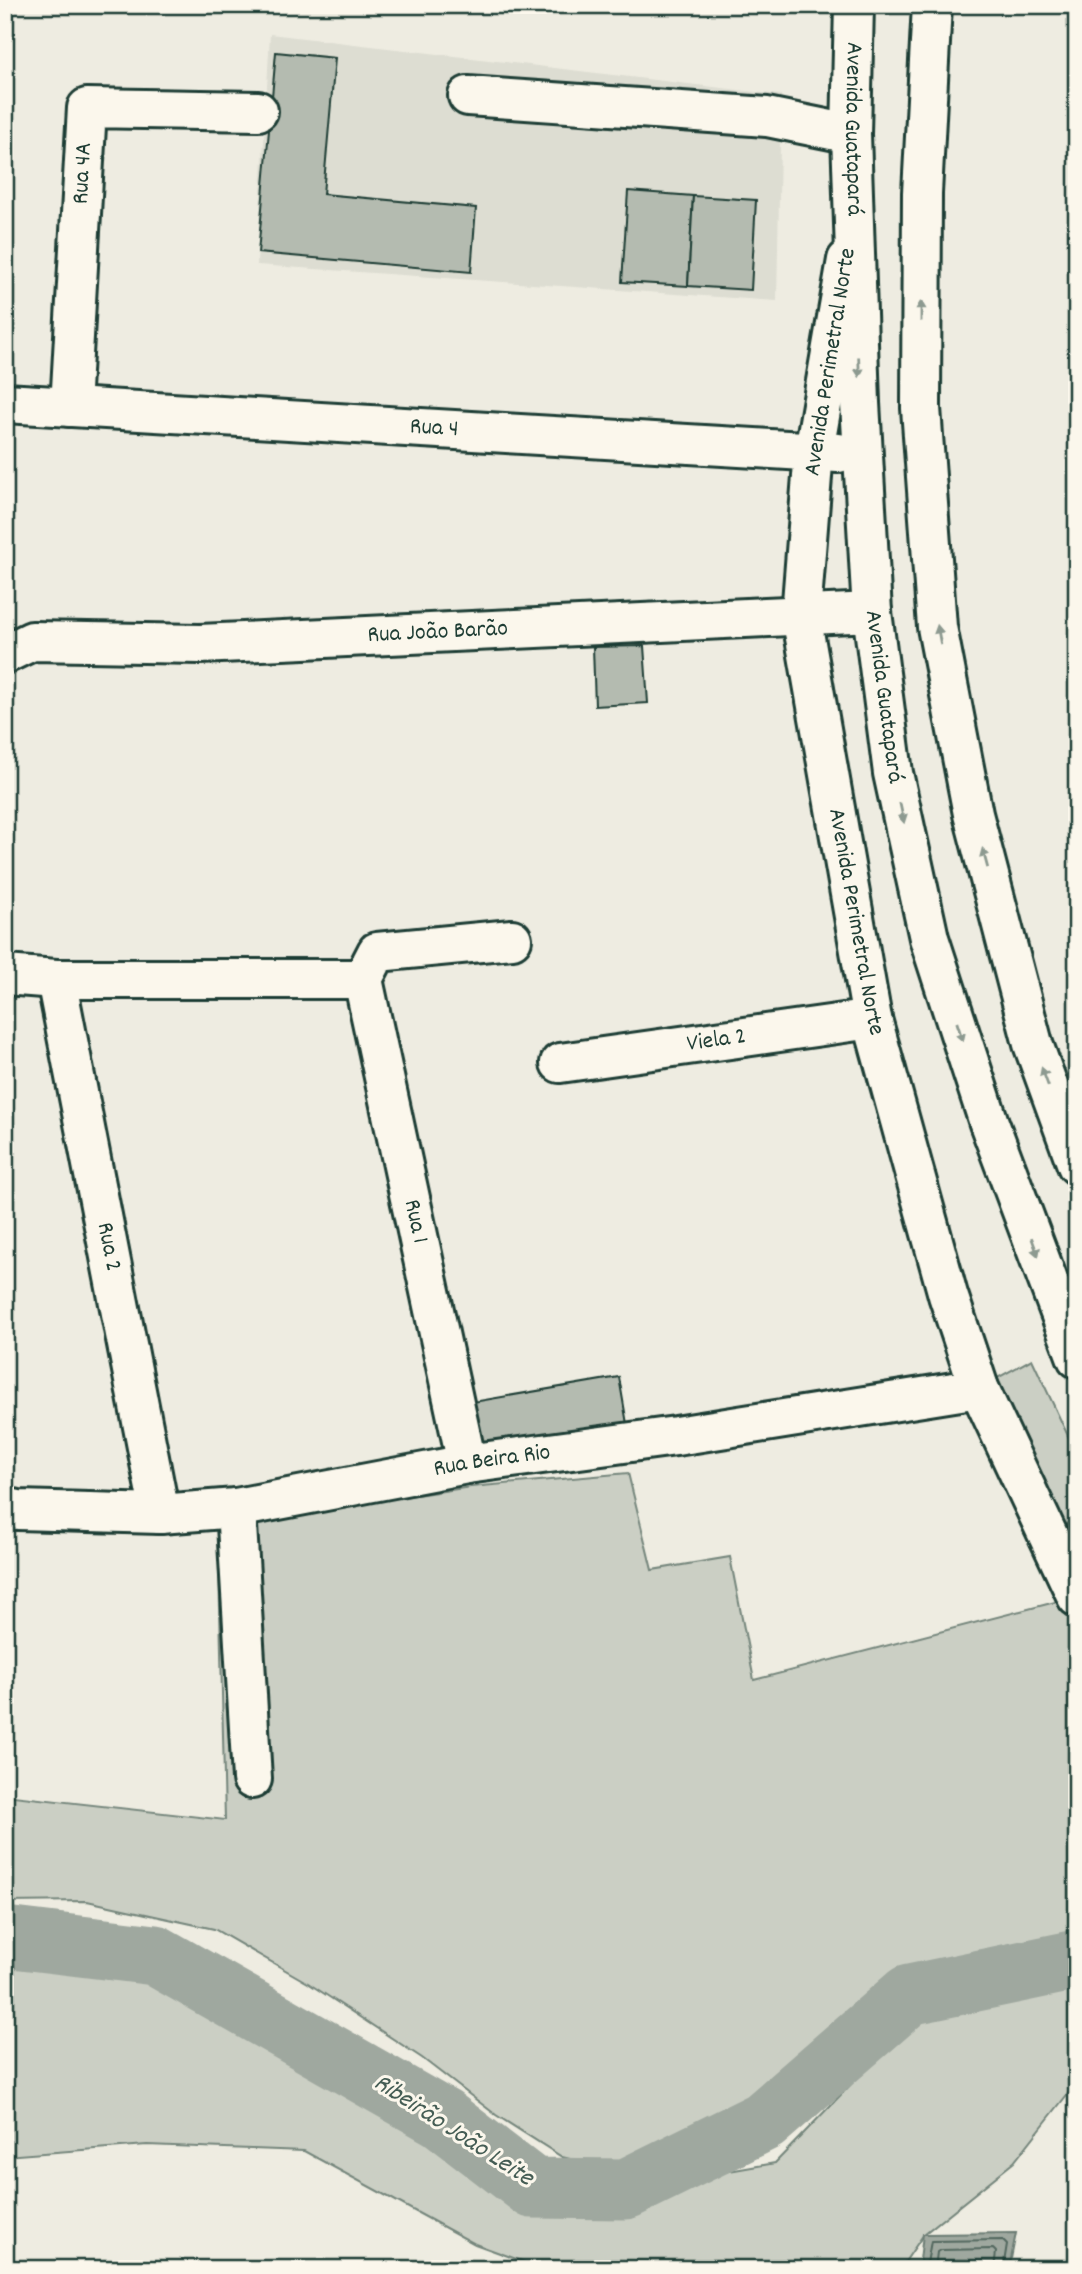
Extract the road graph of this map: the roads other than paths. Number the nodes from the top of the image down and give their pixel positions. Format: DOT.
graph roads {
  1 [pos="854,5"];
  2 [pos="932,5"];
  3 [pos="468,96"];
  4 [pos="258,111"];
  5 [pos="852,134"];
  6 [pos="854,216"];
  7 [pos="5,403"];
  8 [pos="70,407"];
  9 [pos="814,451"];
  10 [pos="863,454"];
  11 [pos="872,612"];
  12 [pos="801,615"];
  13 [pos="5,654"];
  14 [pos="512,939"];
  15 [pos="5,975"];
  16 [pos="56,979"];
  17 [pos="363,979"];
  18 [pos="872,1019"];
  19 [pos="560,1063"];
  20 [pos="1077,1165"];
  21 [pos="1077,1358"];
  22 [pos="979,1388"];
  23 [pos="467,1464"];
  24 [pos="5,1507"];
  25 [pos="236,1508"];
  26 [pos="160,1514"];
  27 [pos="1077,1597"];
  28 [pos="252,1779"];
  1 -- 5 [label="main road, Avenida Guatapará"];
  20 -- 2 [label="main road, one-way"];
  3 -- 5 [label="main road"];
  4 -- 8 [label="main road, Rua 4A"];
  5 -- 6 [label="main road, Avenida Guatapará"];
  6 -- 9 [label="main road, Avenida Perimetral Norte"];
  6 -- 10 [label="main road, Avenida Guatapará, one-way"];
  7 -- 8 [label="main road, Rua 4"];
  8 -- 9 [label="main road, Rua 4"];
  9 -- 10 [label="main road, Rua 4"];
  9 -- 12 [label="main road, Avenida Perimetral Norte"];
  10 -- 11 [label="main road, Avenida Guatapará"];
  11 -- 12 [label="main road, Rua João Barão"];
  11 -- 21 [label="main road, Avenida Guatapará, one-way"];
  12 -- 13 [label="main road, Rua João Barão"];
  12 -- 18 [label="main road, Avenida Perimetral Norte"];
  14 -- 17 [label="main road"];
  15 -- 16 [label="main road"];
  16 -- 17 [label="main road"];
  16 -- 26 [label="main road, Rua 2"];
  17 -- 23 [label="main road, Rua 1"];
  18 -- 19 [label="main road, Viela 2"];
  18 -- 22 [label="main road, Avenida Perimetral Norte"];
  22 -- 23 [label="main road, Rua Beira Rio"];
  22 -- 27 [label="main road, Avenida Perimetral Norte"];
  23 -- 25 [label="main road, Rua Beira Rio"];
  24 -- 26 [label="main road, Rua Beira Rio"];
  25 -- 26 [label="main road, Rua Beira Rio"];
  25 -- 28 [label="main road"];
}
